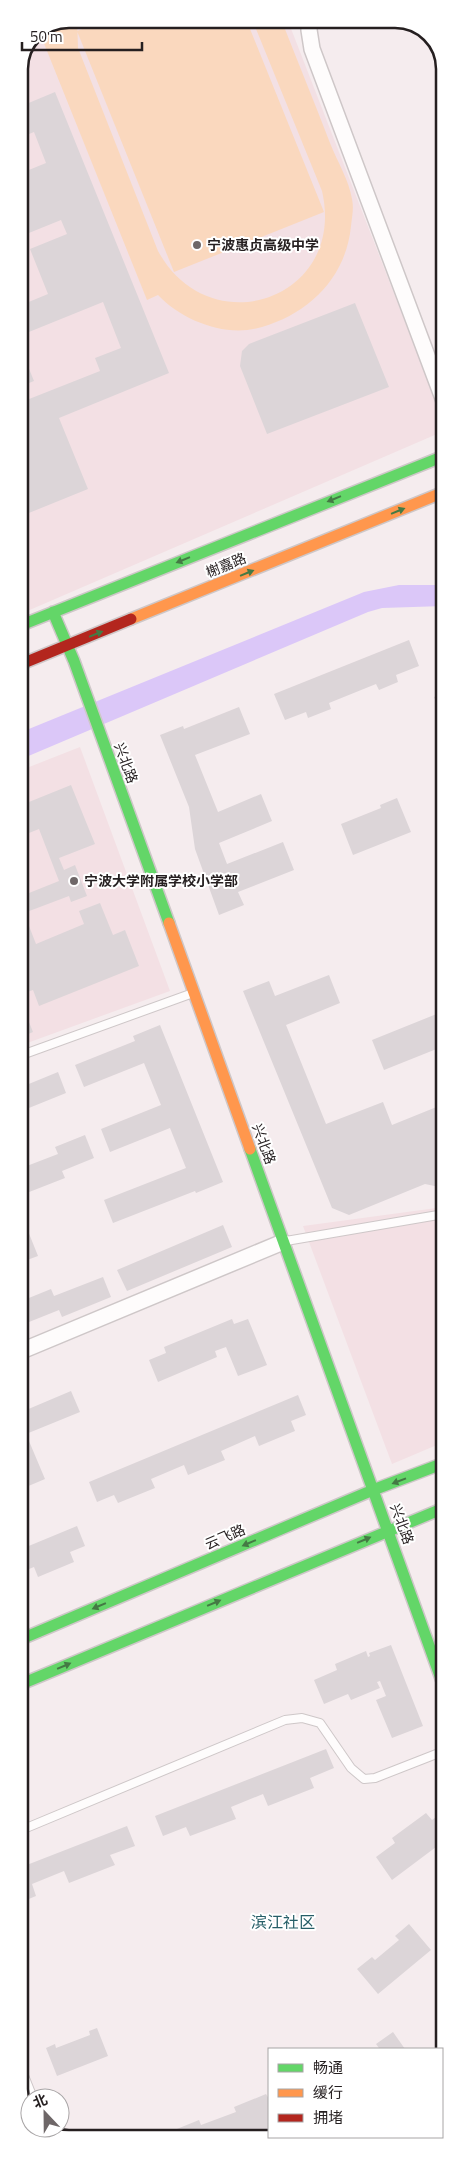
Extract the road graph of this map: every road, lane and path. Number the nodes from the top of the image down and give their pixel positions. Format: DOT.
graph roads {
  1 [pos="309,28"];
  2 [pos="435,377"];
  3 [pos="435,460"];
  4 [pos="435,496"];
  5 [pos="53,612"];
  6 [pos="28,622"];
  7 [pos="68,646"];
  8 [pos="28,662"];
  9 [pos="193,992"];
  10 [pos="28,1053"];
  11 [pos="436,1215"];
  12 [pos="283,1242"];
  13 [pos="28,1348"];
  14 [pos="436,1466"];
  15 [pos="373,1490"];
  16 [pos="436,1511"];
  17 [pos="388,1530"];
  18 [pos="28,1636"];
  19 [pos="436,1664"];
  20 [pos="28,1681"];
  21 [pos="436,1754"];
  22 [pos="28,1827"];
  1 -- 2 [label="street"];
  3 -- 5 [label="main road, 榭嘉路, one-way"];
  7 -- 4 [label="main road, 榭嘉路, one-way"];
  5 -- 6 [label="main road, 榭嘉路"];
  5 -- 7 [label="main road, 兴北路"];
  7 -- 8 [label="main road, 榭嘉路"];
  7 -- 9 [label="main road, 兴北路"];
  9 -- 10 [label="lane"];
  9 -- 12 [label="main road, 兴北路"];
  11 -- 12 [label="lane"];
  12 -- 13 [label="street"];
  12 -- 15 [label="main road, 兴北路"];
  14 -- 15 [label="main road, 云飞路, one-way"];
  15 -- 17 [label="main road, 兴北路"];
  15 -- 18 [label="main road, 云飞路, one-way"];
  16 -- 17 [label="main road"];
  17 -- 19 [label="main road, 兴北路"];
  20 -- 17 [label="main road, one-way"];
  21 -- 22 [label="lane"];
}
